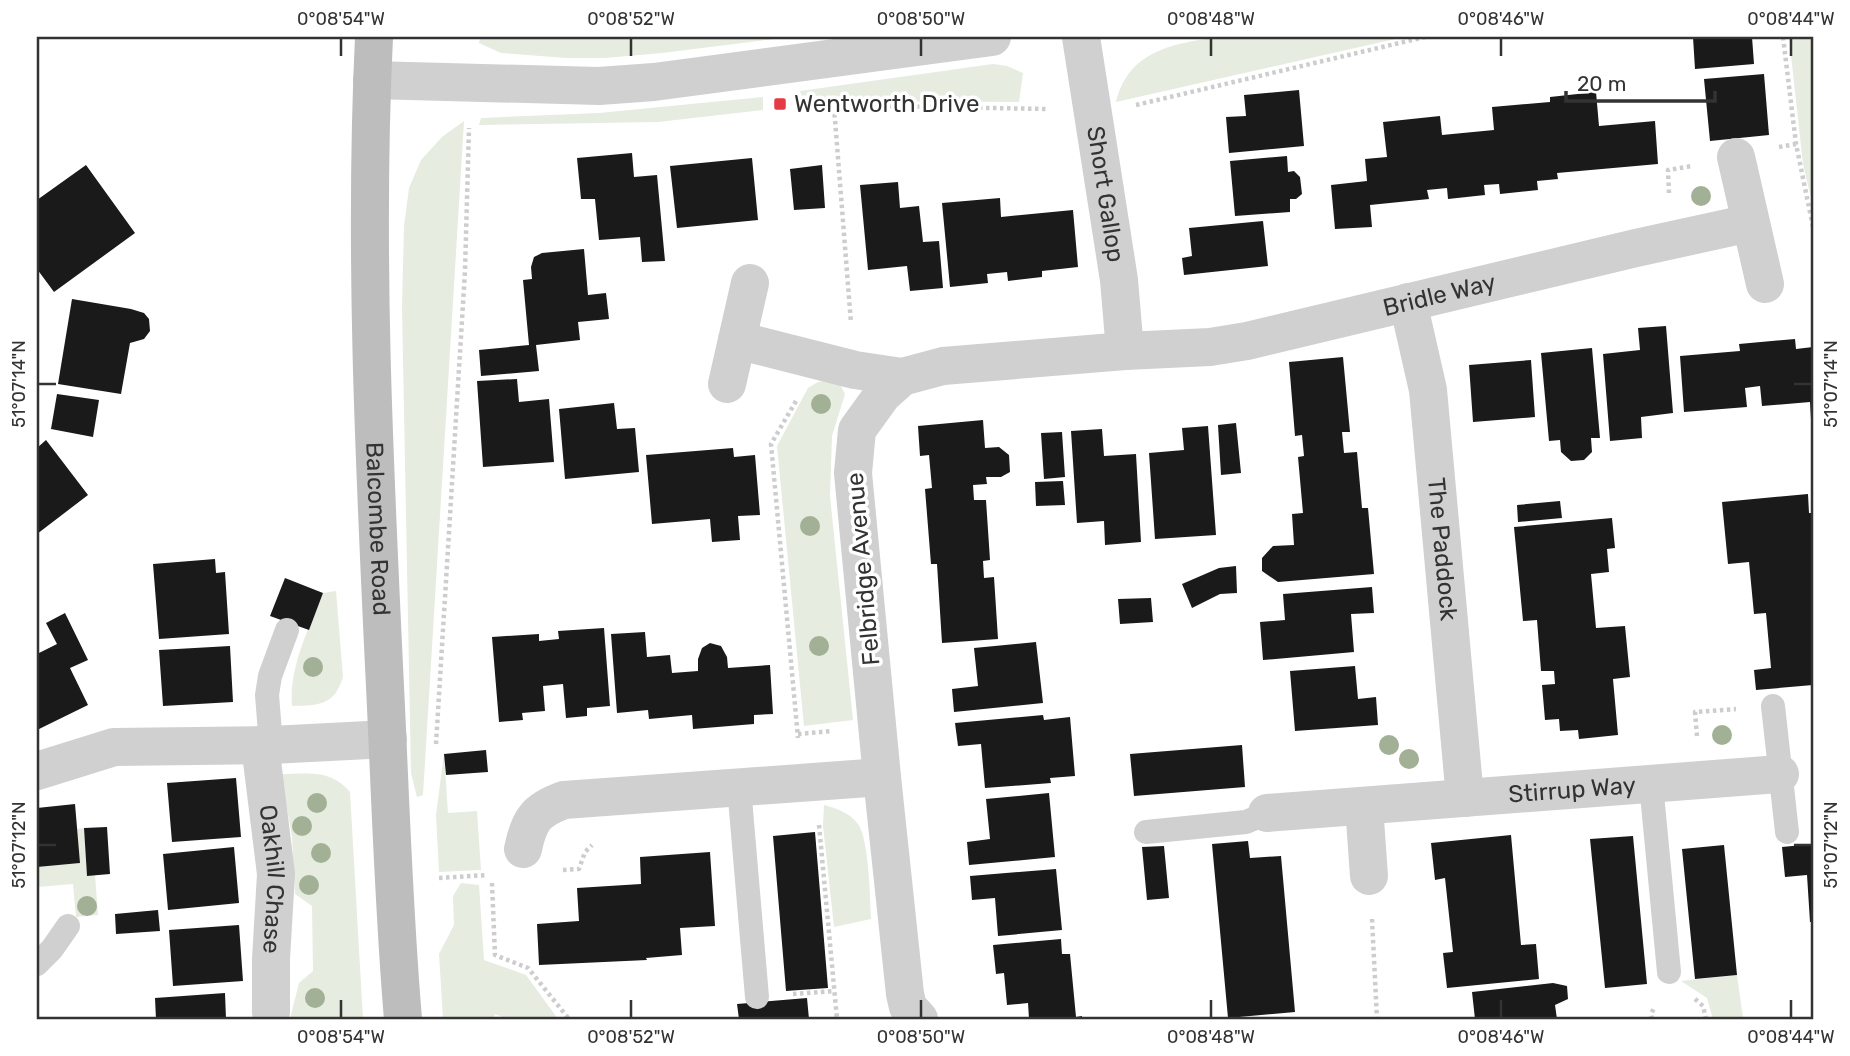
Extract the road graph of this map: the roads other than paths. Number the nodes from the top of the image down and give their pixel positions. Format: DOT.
graph roads {
  1 [pos="374,37"];
  2 [pos="992,37"];
  3 [pos="1081,37"];
  4 [pos="372,80"];
  5 [pos="1735,157"];
  6 [pos="1750,223"];
  7 [pos="750,283"];
  8 [pos="1765,284"];
  9 [pos="1408,302"];
  10 [pos="737,341"];
  11 [pos="1125,351"];
  12 [pos="902,377"];
  13 [pos="727,384"];
  14 [pos="287,630"];
  15 [pos="1773,705"];
  16 [pos="388,739"];
  17 [pos="266,745"];
  18 [pos="37,771"];
  19 [pos="1780,774"];
  20 [pos="882,777"];
  21 [pos="1651,784"];
  22 [pos="739,787"];
  23 [pos="1465,798"];
  24 [pos="1364,806"];
  25 [pos="1267,813"];
  26 [pos="1146,832"];
  27 [pos="1787,832"];
  28 [pos="523,849"];
  29 [pos="1369,876"];
  30 [pos="68,926"];
  31 [pos="37,964"];
  32 [pos="1669,972"];
  33 [pos="757,997"];
  34 [pos="271,1012"];
  35 [pos="403,1019"];
  36 [pos="919,1019"];
  1 -- 4 [label="main road, Balcombe Road"];
  2 -- 4 [label="street"];
  3 -- 11 [label="street, Short Gallop"];
  4 -- 16 [label="main road, Balcombe Road"];
  5 -- 6 [label="street"];
  6 -- 8 [label="street"];
  6 -- 9 [label="street, Bridle Way"];
  7 -- 10 [label="street"];
  9 -- 11 [label="street, Bridle Way"];
  9 -- 23 [label="street, The Paddock"];
  10 -- 12 [label="street"];
  10 -- 13 [label="street"];
  11 -- 12 [label="street"];
  12 -- 20 [label="street, Felbridge Avenue"];
  14 -- 17 [label="lane"];
  15 -- 19 [label="lane"];
  16 -- 17 [label="street"];
  16 -- 35 [label="main road, Balcombe Road"];
  17 -- 18 [label="street"];
  17 -- 34 [label="street, Oakhill Chase"];
  19 -- 21 [label="street, Stirrup Way"];
  19 -- 27 [label="lane"];
  20 -- 22 [label="street"];
  20 -- 36 [label="street, Felbridge Avenue"];
  21 -- 23 [label="street, Stirrup Way"];
  21 -- 32 [label="lane"];
  22 -- 28 [label="street"];
  22 -- 33 [label="lane"];
  23 -- 24 [label="street, Stirrup Way"];
  24 -- 25 [label="street, Stirrup Way"];
  24 -- 29 [label="street"];
  25 -- 26 [label="lane"];
  30 -- 31 [label="lane"];
}
